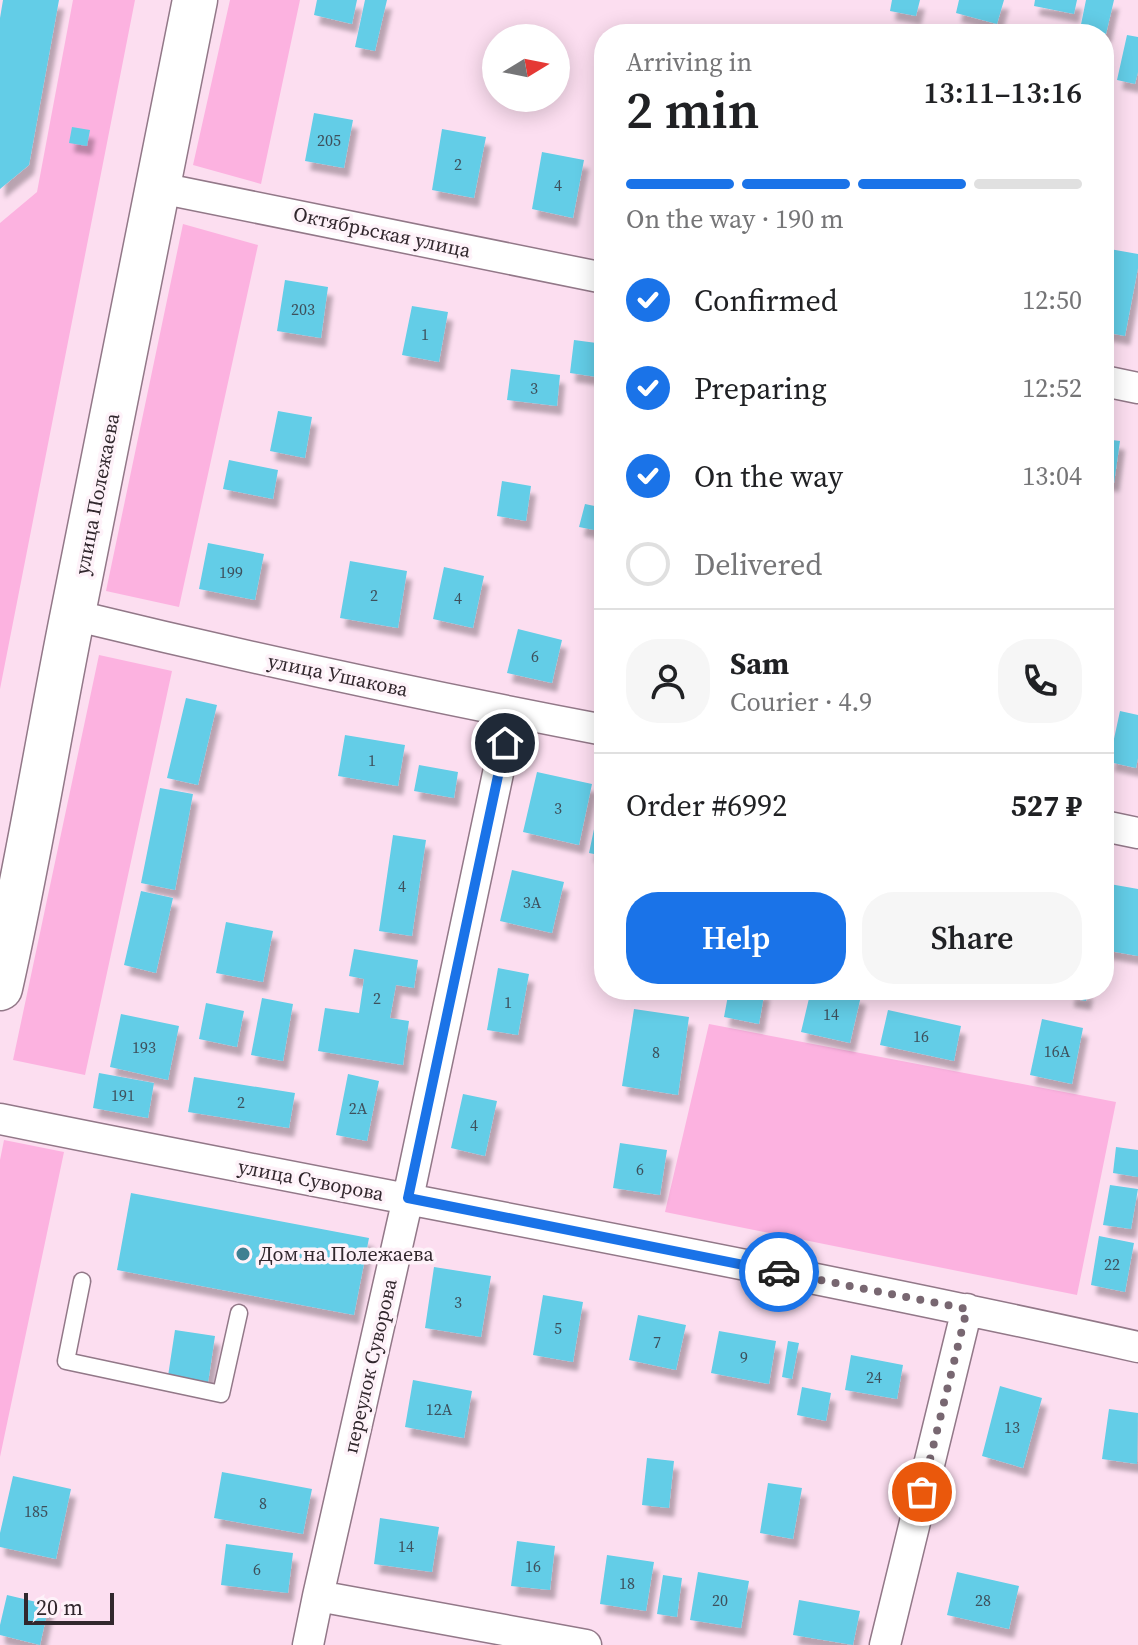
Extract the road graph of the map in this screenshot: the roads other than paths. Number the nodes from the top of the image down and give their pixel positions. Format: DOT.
graph roads {
  1 [pos="195,0"];
  2 [pos="160,188"];
  3 [pos="594,276"];
  4 [pos="1114,383"];
  5 [pos="1138,388"];
  6 [pos="73,615"];
  7 [pos="511,712"];
  8 [pos="594,728"];
  9 [pos="1114,828"];
  10 [pos="1138,833"];
  11 [pos="10,893"];
  12 [pos="0,988"];
  13 [pos="0,1119"];
  14 [pos="408,1198"];
  15 [pos="82,1281"];
  16 [pos="967,1309"];
  17 [pos="239,1313"];
  18 [pos="1138,1347"];
  19 [pos="318,1596"];
  20 [pos="308,1645"];
  21 [pos="586,1645"];
  22 [pos="885,1645"];
  1 -- 2 [label="main road, улица Полежаева"];
  2 -- 3 [label="street, Октябрьская улица"];
  2 -- 6 [label="main road, улица Полежаева"];
  4 -- 5 [label="street"];
  6 -- 7 [label="street, улица Ушакова"];
  6 -- 11 [label="main road, улица Полежаева"];
  7 -- 8 [label="street, улица Ушакова"];
  7 -- 14 [label="street, переулок Суворова"];
  9 -- 10 [label="street"];
  11 -- 12 [label="main road, улица Полежаева"];
  13 -- 14 [label="street, улица Суворова"];
  14 -- 16 [label="street, улица Суворова"];
  14 -- 19 [label="street, переулок Суворова"];
  15 -- 17 [label="lane"];
  16 -- 18 [label="street, улица Суворова"];
  16 -- 22 [label="street"];
  19 -- 20 [label="street, переулок Суворова"];
  19 -- 21 [label="street"];
}
